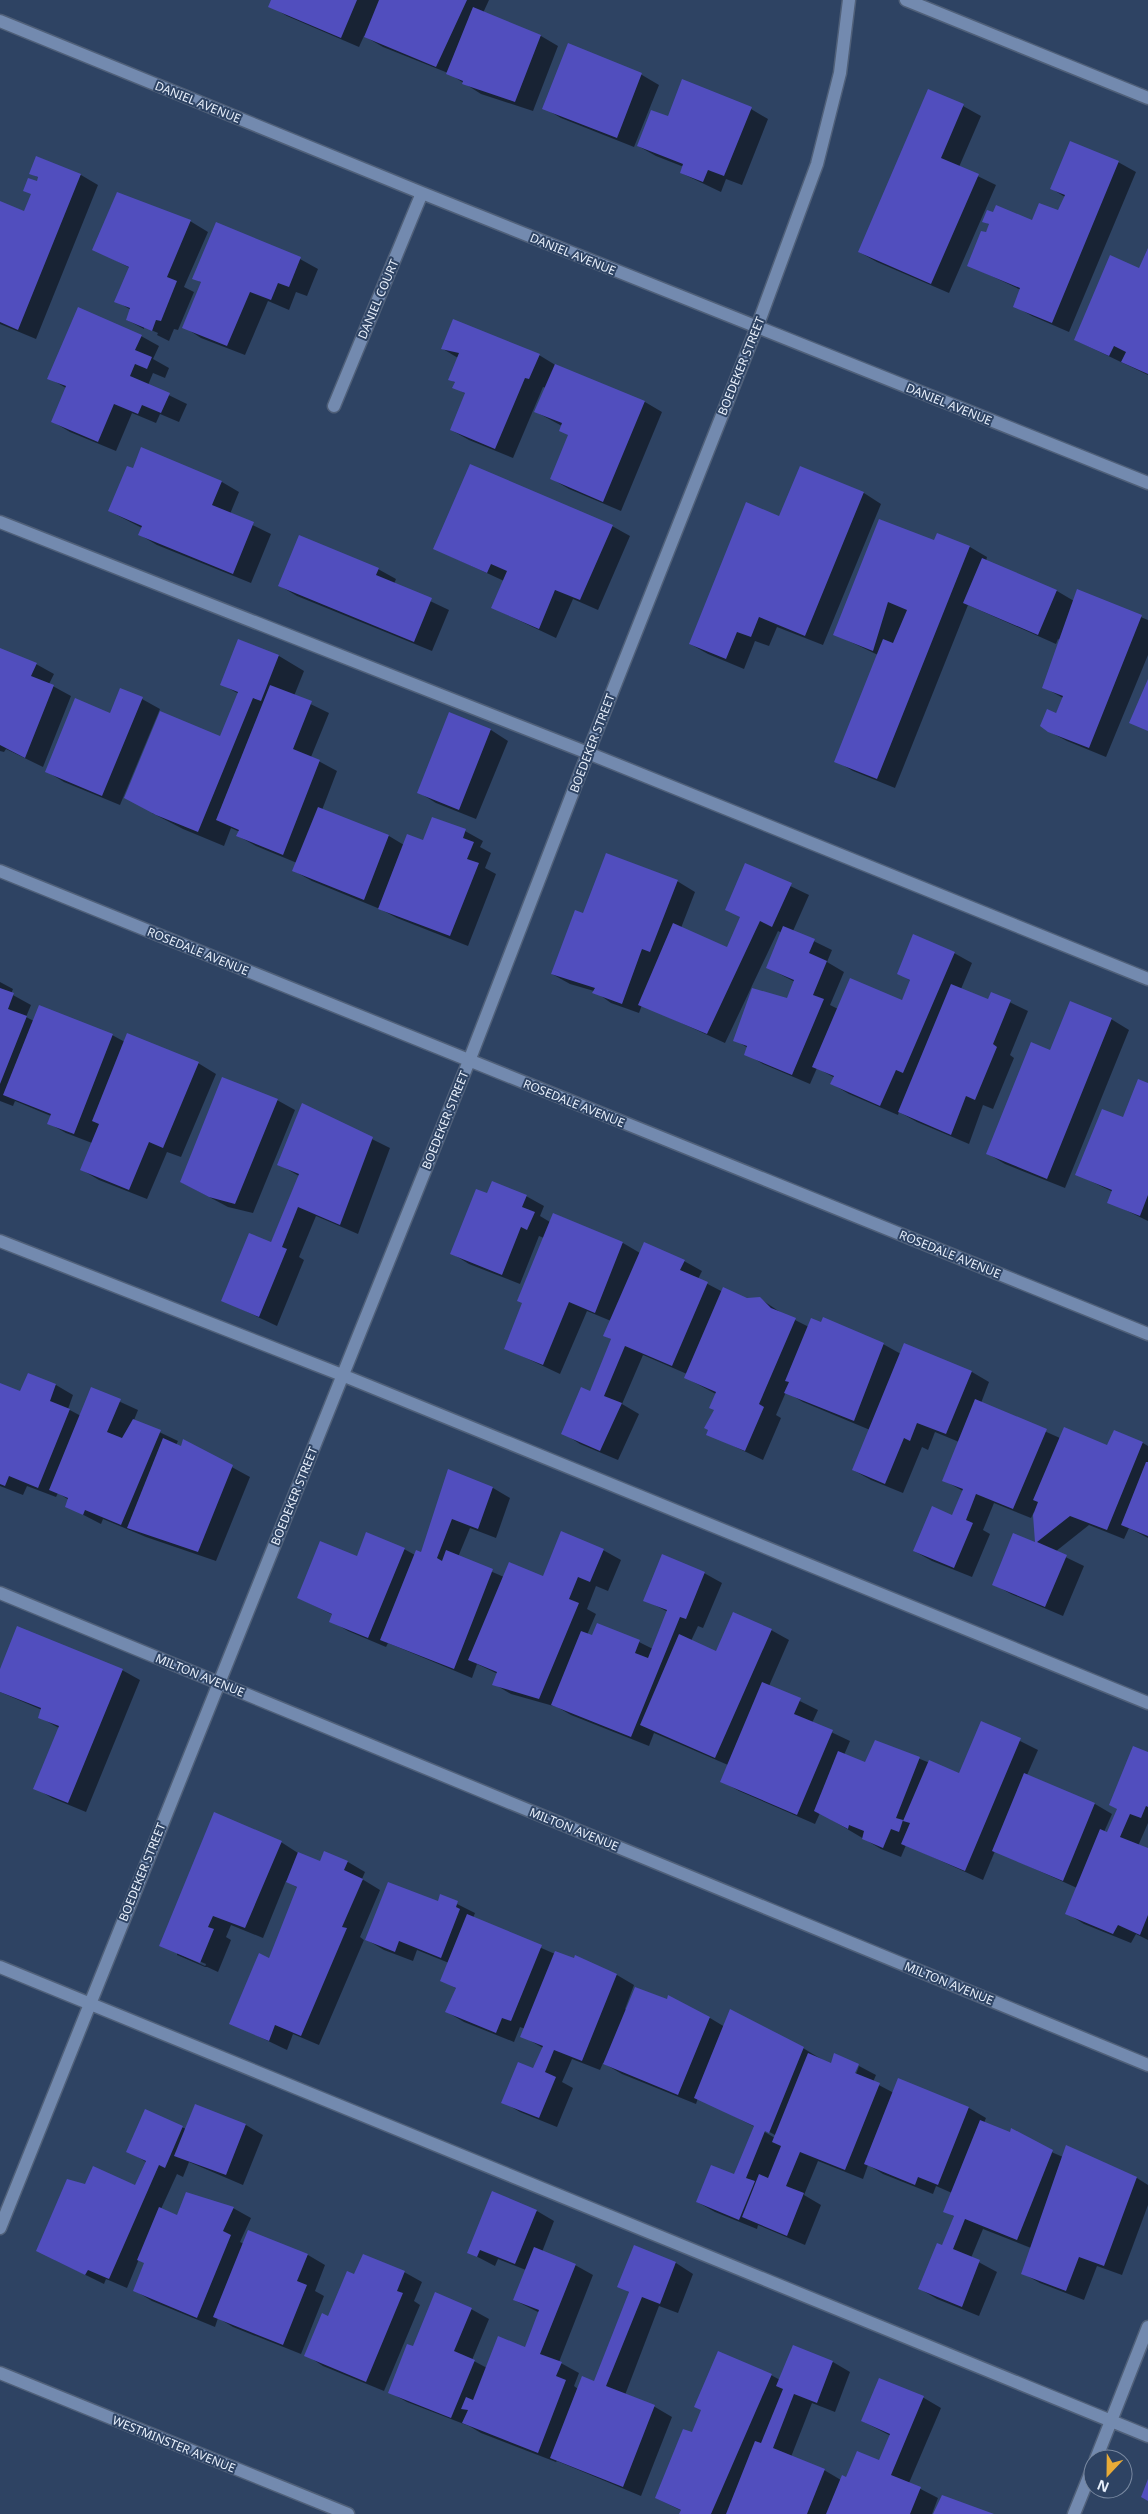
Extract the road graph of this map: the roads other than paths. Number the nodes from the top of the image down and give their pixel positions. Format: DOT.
graph roads {
  1 [pos="849,0"];
  2 [pos="906,0"];
  3 [pos="0,21"];
  4 [pos="1148,98"];
  5 [pos="422,193"];
  6 [pos="757,327"];
  7 [pos="334,406"];
  8 [pos="1148,483"];
  9 [pos="0,522"];
  10 [pos="588,753"];
  11 [pos="0,871"];
  12 [pos="1148,980"];
  13 [pos="469,1061"];
  14 [pos="0,1241"];
  15 [pos="1148,1334"];
  16 [pos="342,1375"];
  17 [pos="0,1593"];
  18 [pos="218,1682"];
  19 [pos="1148,1704"];
  20 [pos="0,1968"];
  21 [pos="89,2006"];
  22 [pos="1148,2065"];
  23 [pos="0,2228"];
  24 [pos="1148,2327"];
  25 [pos="0,2373"];
  26 [pos="1112,2422"];
  27 [pos="1148,2436"];
  28 [pos="1100,2449"];
  29 [pos="1083,2492"];
  30 [pos="348,2514"];
  31 [pos="1074,2514"];
  1 -- 6 [label="street, BOEDEKER STREET"];
  2 -- 4 [label="street"];
  3 -- 5 [label="street, DANIEL AVENUE"];
  5 -- 6 [label="street, DANIEL AVENUE"];
  5 -- 7 [label="street, DANIEL COURT"];
  6 -- 8 [label="street, DANIEL AVENUE"];
  6 -- 10 [label="street, BOEDEKER STREET"];
  9 -- 10 [label="street"];
  10 -- 12 [label="street"];
  10 -- 13 [label="street, BOEDEKER STREET"];
  11 -- 13 [label="street, ROSEDALE AVENUE"];
  13 -- 15 [label="street, ROSEDALE AVENUE"];
  13 -- 16 [label="street, BOEDEKER STREET"];
  14 -- 16 [label="street"];
  16 -- 18 [label="street, BOEDEKER STREET"];
  16 -- 19 [label="street"];
  17 -- 18 [label="street, MILTON AVENUE"];
  18 -- 21 [label="street, BOEDEKER STREET"];
  18 -- 22 [label="street, MILTON AVENUE"];
  20 -- 21 [label="street"];
  21 -- 23 [label="street, BOEDEKER STREET"];
  21 -- 26 [label="street"];
  24 -- 26 [label="street"];
  25 -- 30 [label="street, WESTMINSTER AVENUE"];
  26 -- 27 [label="street"];
  26 -- 28 [label="street"];
  29 -- 31 [label="street"];
}
